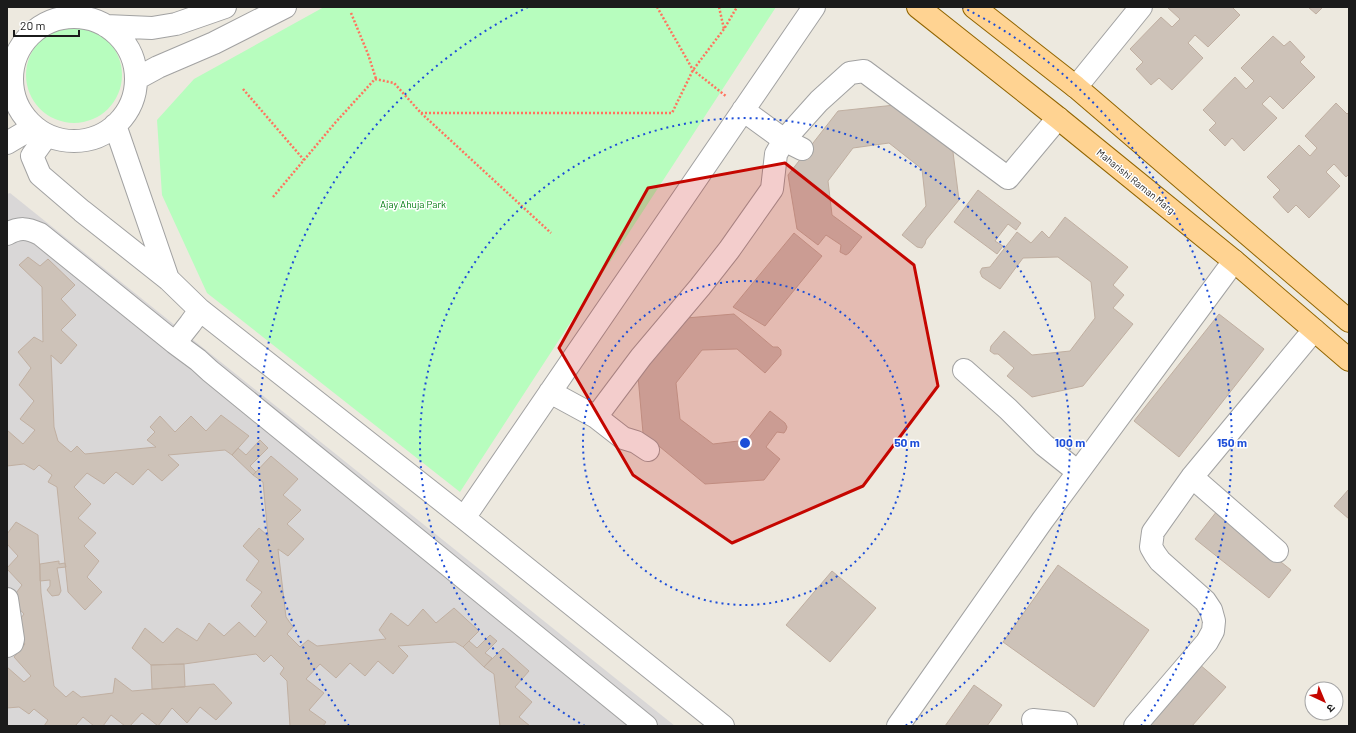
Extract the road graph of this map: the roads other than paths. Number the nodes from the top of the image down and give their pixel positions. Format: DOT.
graph roads {
  1 [pos="225,7"];
  2 [pos="285,7"];
  3 [pos="814,7"];
  4 [pos="918,7"];
  5 [pos="974,7"];
  6 [pos="1141,7"];
  7 [pos="55,13"];
  8 [pos="106,26"];
  9 [pos="136,79"];
  10 [pos="1076,87"];
  11 [pos="10,88"];
  12 [pos="743,110"];
  13 [pos="1058,118"];
  14 [pos="115,125"];
  15 [pos="41,131"];
  16 [pos="7,144"];
  17 [pos="793,145"];
  18 [pos="7,234"];
  19 [pos="1234,262"];
  20 [pos="168,279"];
  21 [pos="200,310"];
  22 [pos="1349,321"];
  23 [pos="1314,330"];
  24 [pos="175,343"];
  25 [pos="1349,360"];
  26 [pos="964,370"];
  27 [pos="550,392"];
  28 [pos="596,417"];
  29 [pos="648,450"];
  30 [pos="1078,472"];
  31 [pos="1192,477"];
  32 [pos="464,518"];
  33 [pos="1277,551"];
  34 [pos="7,600"];
  35 [pos="7,646"];
  36 [pos="1033,720"];
  37 [pos="646,726"];
  38 [pos="723,726"];
  39 [pos="898,726"];
  40 [pos="1066,726"];
  41 [pos="1135,726"];
  1 -- 8 [label="street"];
  2 -- 9 [label="street"];
  3 -- 12 [label="street"];
  4 -- 13 [label="main road, Maharishi Raman Marg"];
  5 -- 10 [label="main road"];
  6 -- 10 [label="street"];
  7 -- 8 [label="street"];
  7 -- 11 [label="street"];
  8 -- 9 [label="street"];
  9 -- 14 [label="street"];
  10 -- 22 [label="main road"];
  11 -- 15 [label="street"];
  12 -- 17 [label="street"];
  12 -- 27 [label="street"];
  13 -- 17 [label="street"];
  13 -- 19 [label="main road, Maharishi Raman Marg"];
  14 -- 15 [label="street"];
  14 -- 20 [label="street"];
  15 -- 16 [label="street"];
  15 -- 20 [label="street"];
  17 -- 28 [label="street"];
  18 -- 24 [label="street"];
  19 -- 23 [label="main road, Maharishi Raman Marg"];
  19 -- 30 [label="street"];
  20 -- 21 [label="street"];
  21 -- 24 [label="street"];
  21 -- 32 [label="street"];
  23 -- 25 [label="main road, Maharishi Raman Marg"];
  23 -- 31 [label="street"];
  24 -- 37 [label="street"];
  26 -- 30 [label="street"];
  27 -- 28 [label="street"];
  27 -- 32 [label="street"];
  28 -- 29 [label="street"];
  30 -- 39 [label="street"];
  31 -- 33 [label="street"];
  31 -- 41 [label="street"];
  32 -- 38 [label="street"];
  34 -- 35 [label="street"];
  36 -- 40 [label="street"];
}
